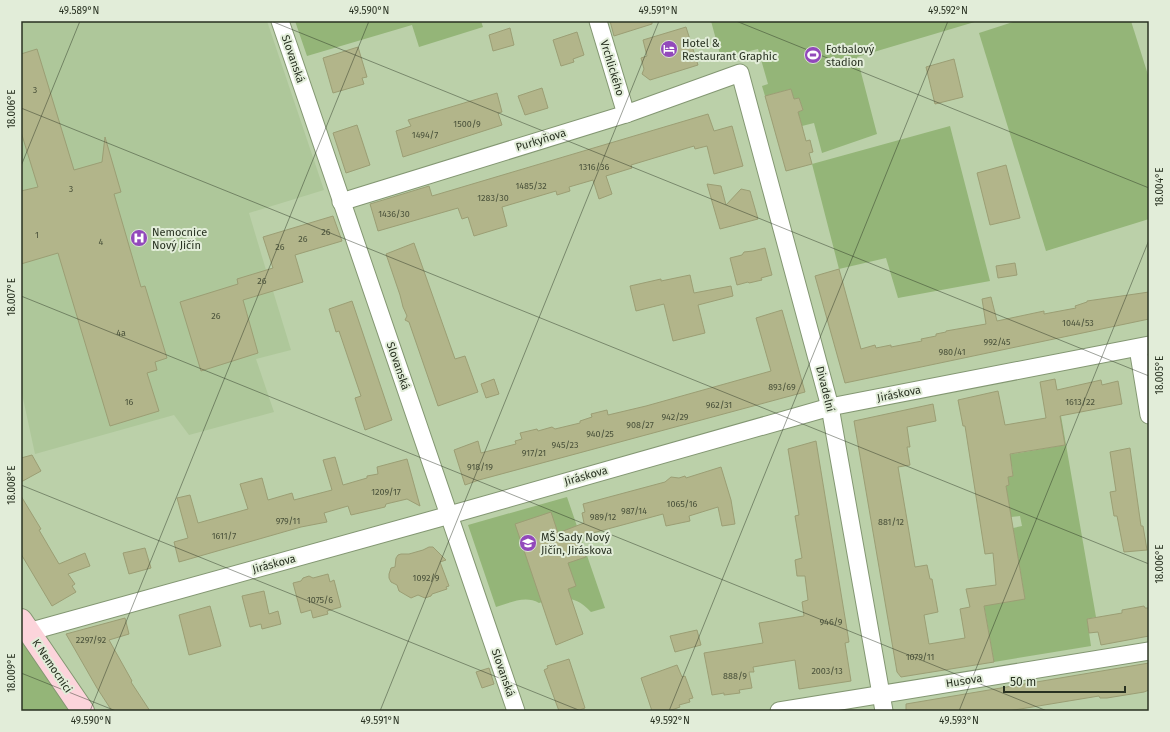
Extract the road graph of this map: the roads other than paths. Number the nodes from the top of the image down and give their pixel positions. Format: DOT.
graph roads {
  1 [pos="280,21"];
  2 [pos="598,21"];
  3 [pos="740,73"];
  4 [pos="626,114"];
  5 [pos="341,202"];
  6 [pos="1144,346"];
  7 [pos="830,407"];
  8 [pos="1149,415"];
  9 [pos="449,515"];
  10 [pos="24,626"];
  11 [pos="1149,651"];
  12 [pos="881,694"];
  13 [pos="82,711"];
  14 [pos="516,711"];
  15 [pos="779,711"];
  16 [pos="884,711"];
  1 -- 5 [label="street, Slovanská"];
  2 -- 4 [label="street, Vrchlického"];
  3 -- 4 [label="street, Purkyňova"];
  3 -- 7 [label="street, Divadelní"];
  4 -- 5 [label="street, Purkyňova"];
  5 -- 9 [label="street, Slovanská"];
  6 -- 7 [label="street, Jiráskova"];
  6 -- 8 [label="street"];
  7 -- 9 [label="street, Jiráskova"];
  7 -- 12 [label="street, Divadelní"];
  9 -- 10 [label="street, Jiráskova"];
  9 -- 14 [label="street, Slovanská"];
  10 -- 13 [label="street, K Nemocnici"];
  11 -- 12 [label="street, Husova"];
  12 -- 15 [label="street, Husova"];
  12 -- 16 [label="street, Divadelní"];
}
